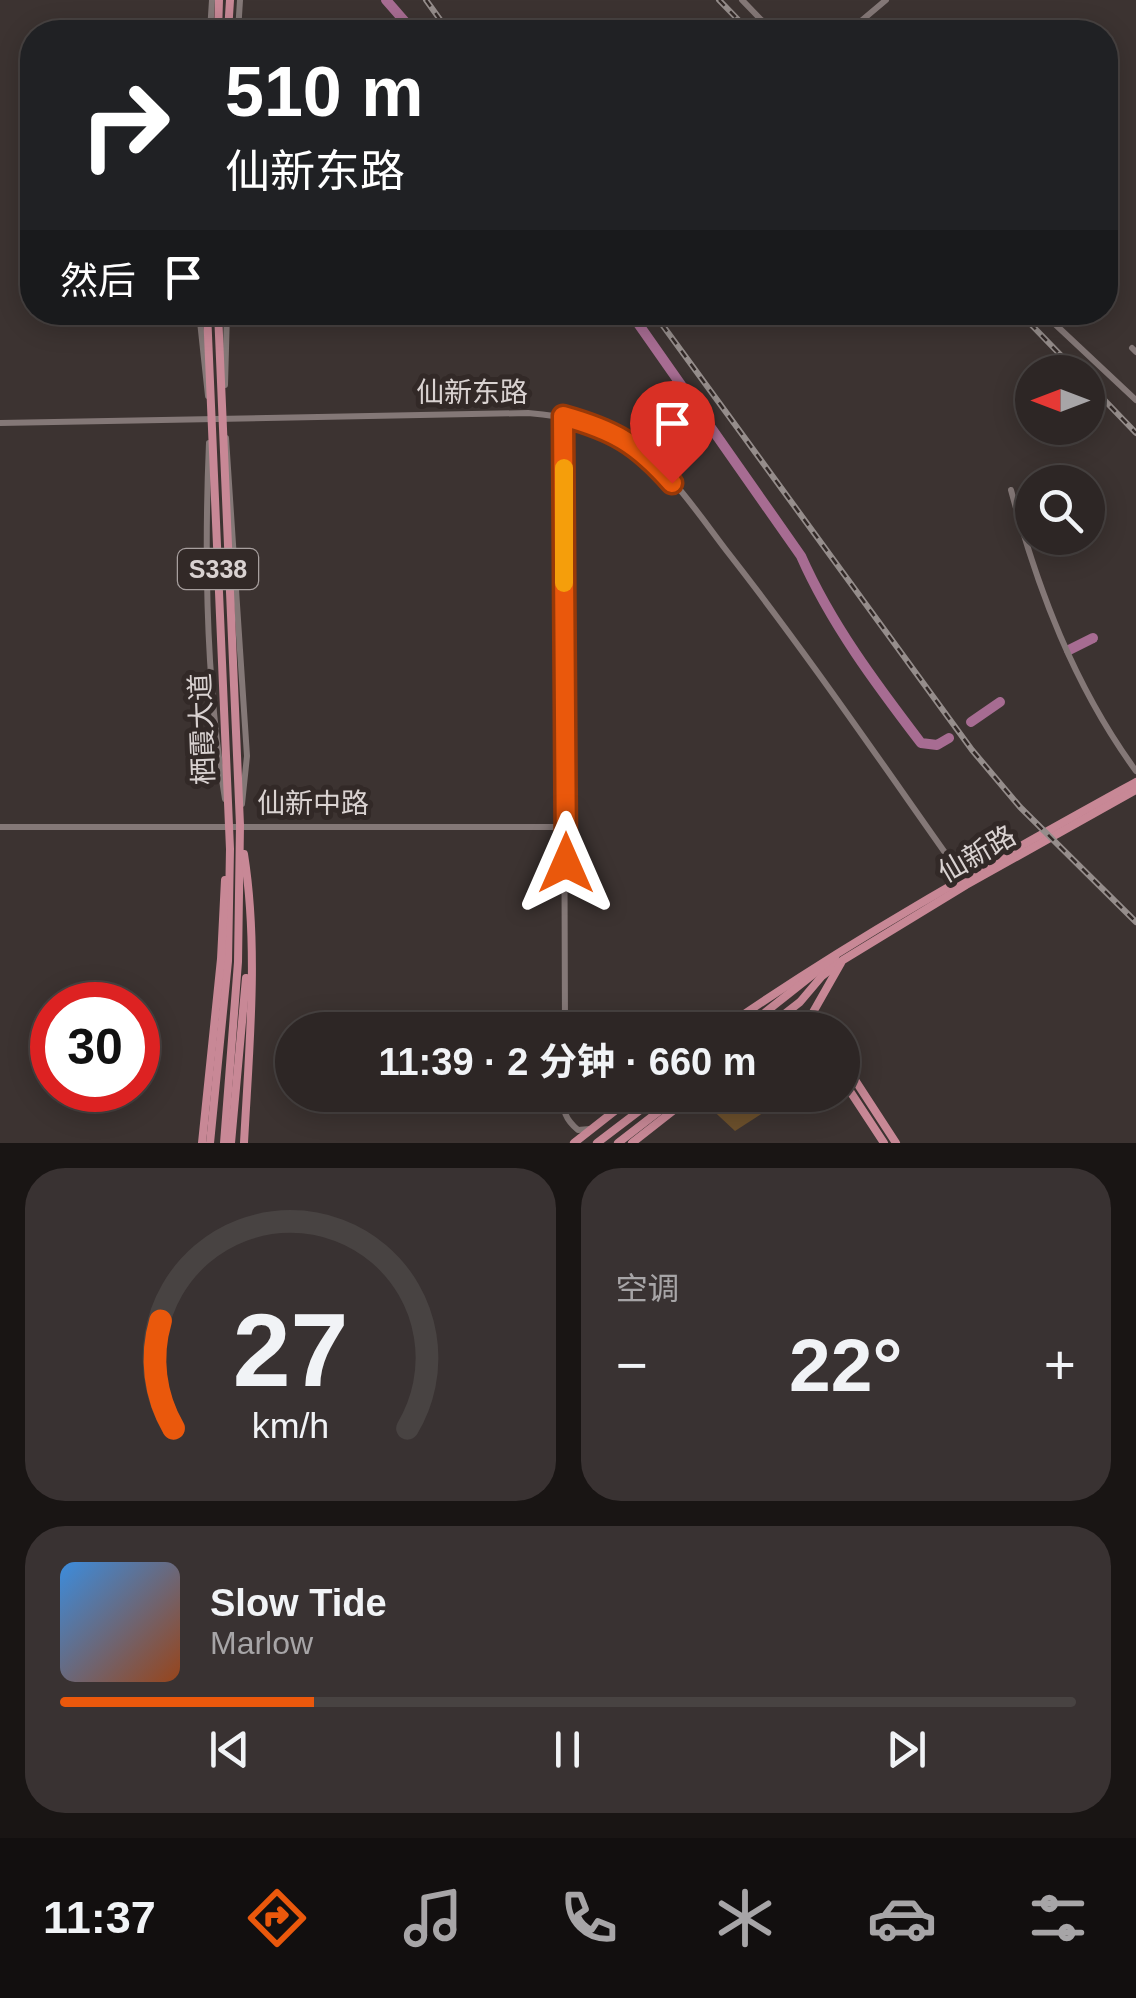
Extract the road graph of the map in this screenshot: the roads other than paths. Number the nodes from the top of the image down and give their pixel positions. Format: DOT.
graph roads {
  1 [pos="742,0"];
  2 [pos="886,0"];
  3 [pos="761,20"];
  4 [pos="862,20"];
  5 [pos="200,325"];
  6 [pos="207,325"];
  7 [pos="219,325"];
  8 [pos="227,325"];
  9 [pos="1056,325"];
  10 [pos="1136,400"];
  11 [pos="563,416"];
  12 [pos="211,417"];
  13 [pos="224,417"];
  14 [pos="0,423"];
  15 [pos="1011,490"];
  16 [pos="1136,771"];
  17 [pos="1136,782"];
  18 [pos="1136,790"];
  19 [pos="240,825"];
  20 [pos="229,826"];
  21 [pos="0,827"];
  22 [pos="566,827"];
  23 [pos="963,878"];
  24 [pos="866,932"];
  25 [pos="250,947"];
  26 [pos="843,960"];
  27 [pos="564,1012"];
  28 [pos="748,1012"];
  29 [pos="766,1012"];
  30 [pos="787,1012"];
  31 [pos="810,1012"];
  32 [pos="860,1088"];
  33 [pos="860,1106"];
  34 [pos="564,1112"];
  35 [pos="613,1112"];
  36 [pos="638,1112"];
  37 [pos="658,1112"];
  38 [pos="672,1112"];
  39 [pos="592,1128"];
  40 [pos="202,1143"];
  41 [pos="210,1143"];
  42 [pos="230,1143"];
  43 [pos="244,1143"];
  44 [pos="574,1143"];
  45 [pos="598,1143"];
  46 [pos="609,1143"];
  47 [pos="618,1143"];
  48 [pos="632,1143"];
  49 [pos="884,1143"];
  50 [pos="896,1143"];
  1 -- 3 [label="street"];
  2 -- 4 [label="street"];
  5 -- 12 [label="street"];
  6 -- 12 [label="main road, 栖霞大道 / S338"];
  7 -- 13 [label="main road, 栖霞大道 / S338"];
  8 -- 13 [label="street"];
  9 -- 10 [label="street"];
  11 -- 13 [label="street, 仙新东路"];
  11 -- 22 [label="street"];
  11 -- 23 [label="street, 仙新东路"];
  12 -- 13 [label="street, 仙新东路"];
  12 -- 14 [label="street, 仙新东路"];
  12 -- 20 [label="main road, 栖霞大道 / S338"];
  13 -- 19 [label="main road, 栖霞大道 / S338"];
  15 -- 16 [label="street"];
  17 -- 23 [label="main road, 仙新路"];
  18 -- 26 [label="main road, 仙新路"];
  19 -- 20 [label="street, 仙新中路"];
  19 -- 22 [label="street, 仙新中路"];
  19 -- 25 [label="main road"];
  19 -- 42 [label="main road, 栖霞大道 / S338"];
  20 -- 21 [label="street, 仙新中路"];
  20 -- 40 [label="main road"];
  20 -- 41 [label="main road, 栖霞大道 / S338"];
  22 -- 27 [label="street"];
  23 -- 24 [label="main road, 仙新路"];
  24 -- 28 [label="main road, 仙新路"];
  24 -- 29 [label="main road, 仙新路"];
  25 -- 42 [label="main road"];
  25 -- 43 [label="main road"];
  26 -- 30 [label="main road, 仙新路"];
  26 -- 31 [label="main road, 仙新路"];
  32 -- 50 [label="main road"];
  33 -- 49 [label="main road"];
  34 -- 39 [label="street"];
  35 -- 39 [label="main road"];
  36 -- 45 [label="main road"];
  37 -- 47 [label="main road"];
  38 -- 48 [label="main road"];
  39 -- 44 [label="main road"];
  39 -- 46 [label="main road"];
}
